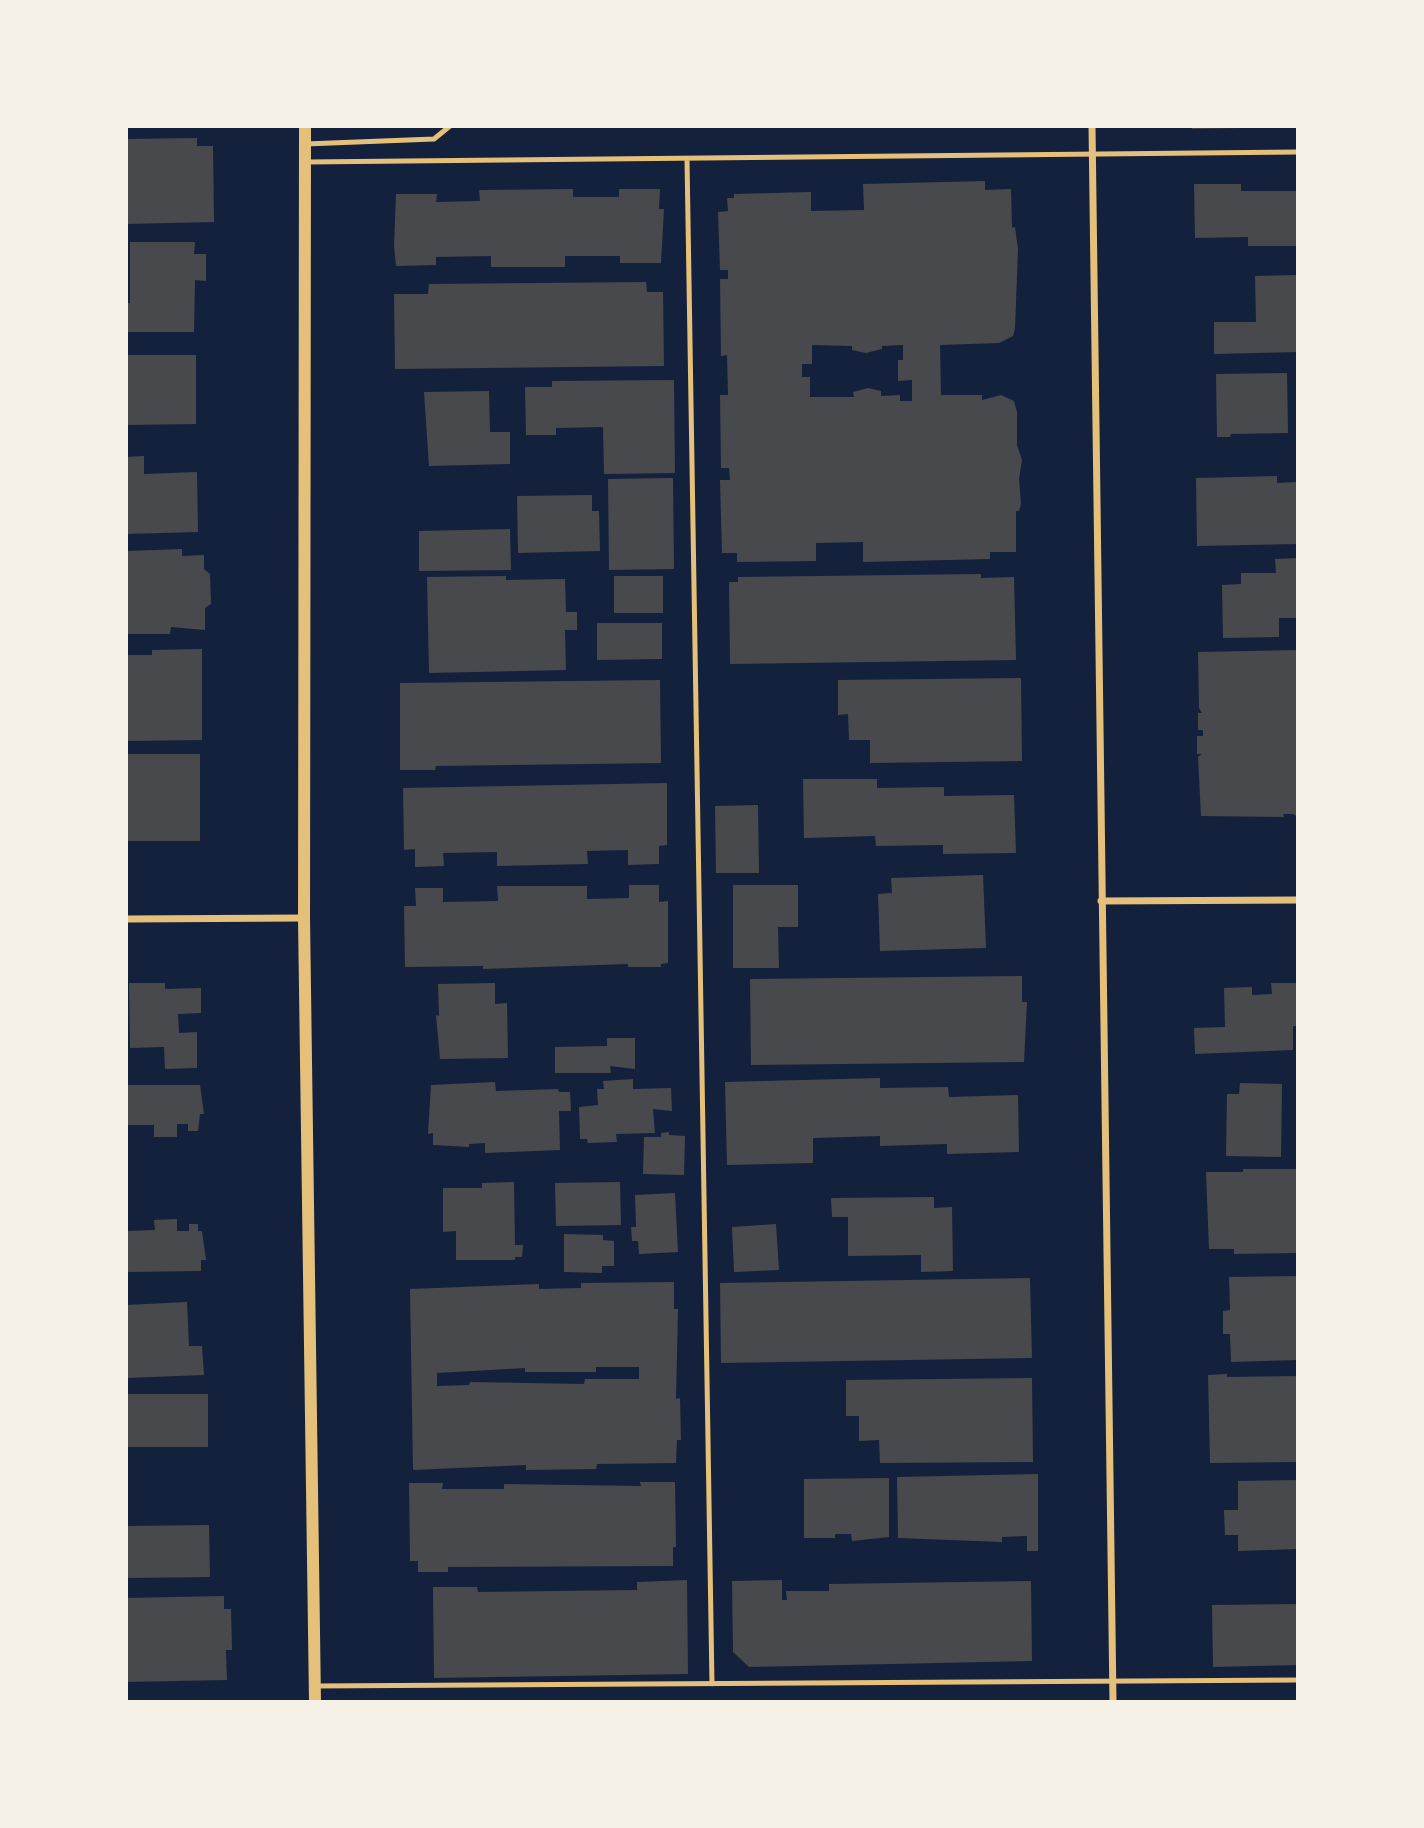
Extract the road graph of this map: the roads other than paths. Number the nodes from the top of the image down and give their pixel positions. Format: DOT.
graph roads {
  1 [pos="305,126"];
  2 [pos="450,126"];
  3 [pos="1092,126"];
  4 [pos="305,144"];
  5 [pos="1298,152"];
  6 [pos="1092,155"];
  7 [pos="687,159"];
  8 [pos="304,162"];
  9 [pos="1298,900"];
  10 [pos="1101,901"];
  11 [pos="304,918"];
  12 [pos="126,919"];
  13 [pos="1298,1680"];
  14 [pos="1112,1681"];
  15 [pos="712,1684"];
  16 [pos="315,1686"];
  17 [pos="316,1702"];
  18 [pos="1113,1702"];
  1 -- 4 [label="street"];
  2 -- 4 [label="lane"];
  3 -- 6 [label="street"];
  4 -- 8 [label="street"];
  5 -- 6 [label="lane"];
  6 -- 7 [label="lane"];
  6 -- 10 [label="street"];
  7 -- 8 [label="lane"];
  7 -- 15 [label="lane"];
  8 -- 11 [label="street"];
  9 -- 10 [label="street"];
  10 -- 14 [label="street"];
  11 -- 12 [label="street"];
  11 -- 16 [label="street"];
  13 -- 14 [label="lane"];
  14 -- 15 [label="lane"];
  14 -- 18 [label="street"];
  15 -- 16 [label="lane"];
  16 -- 17 [label="street"];
}
